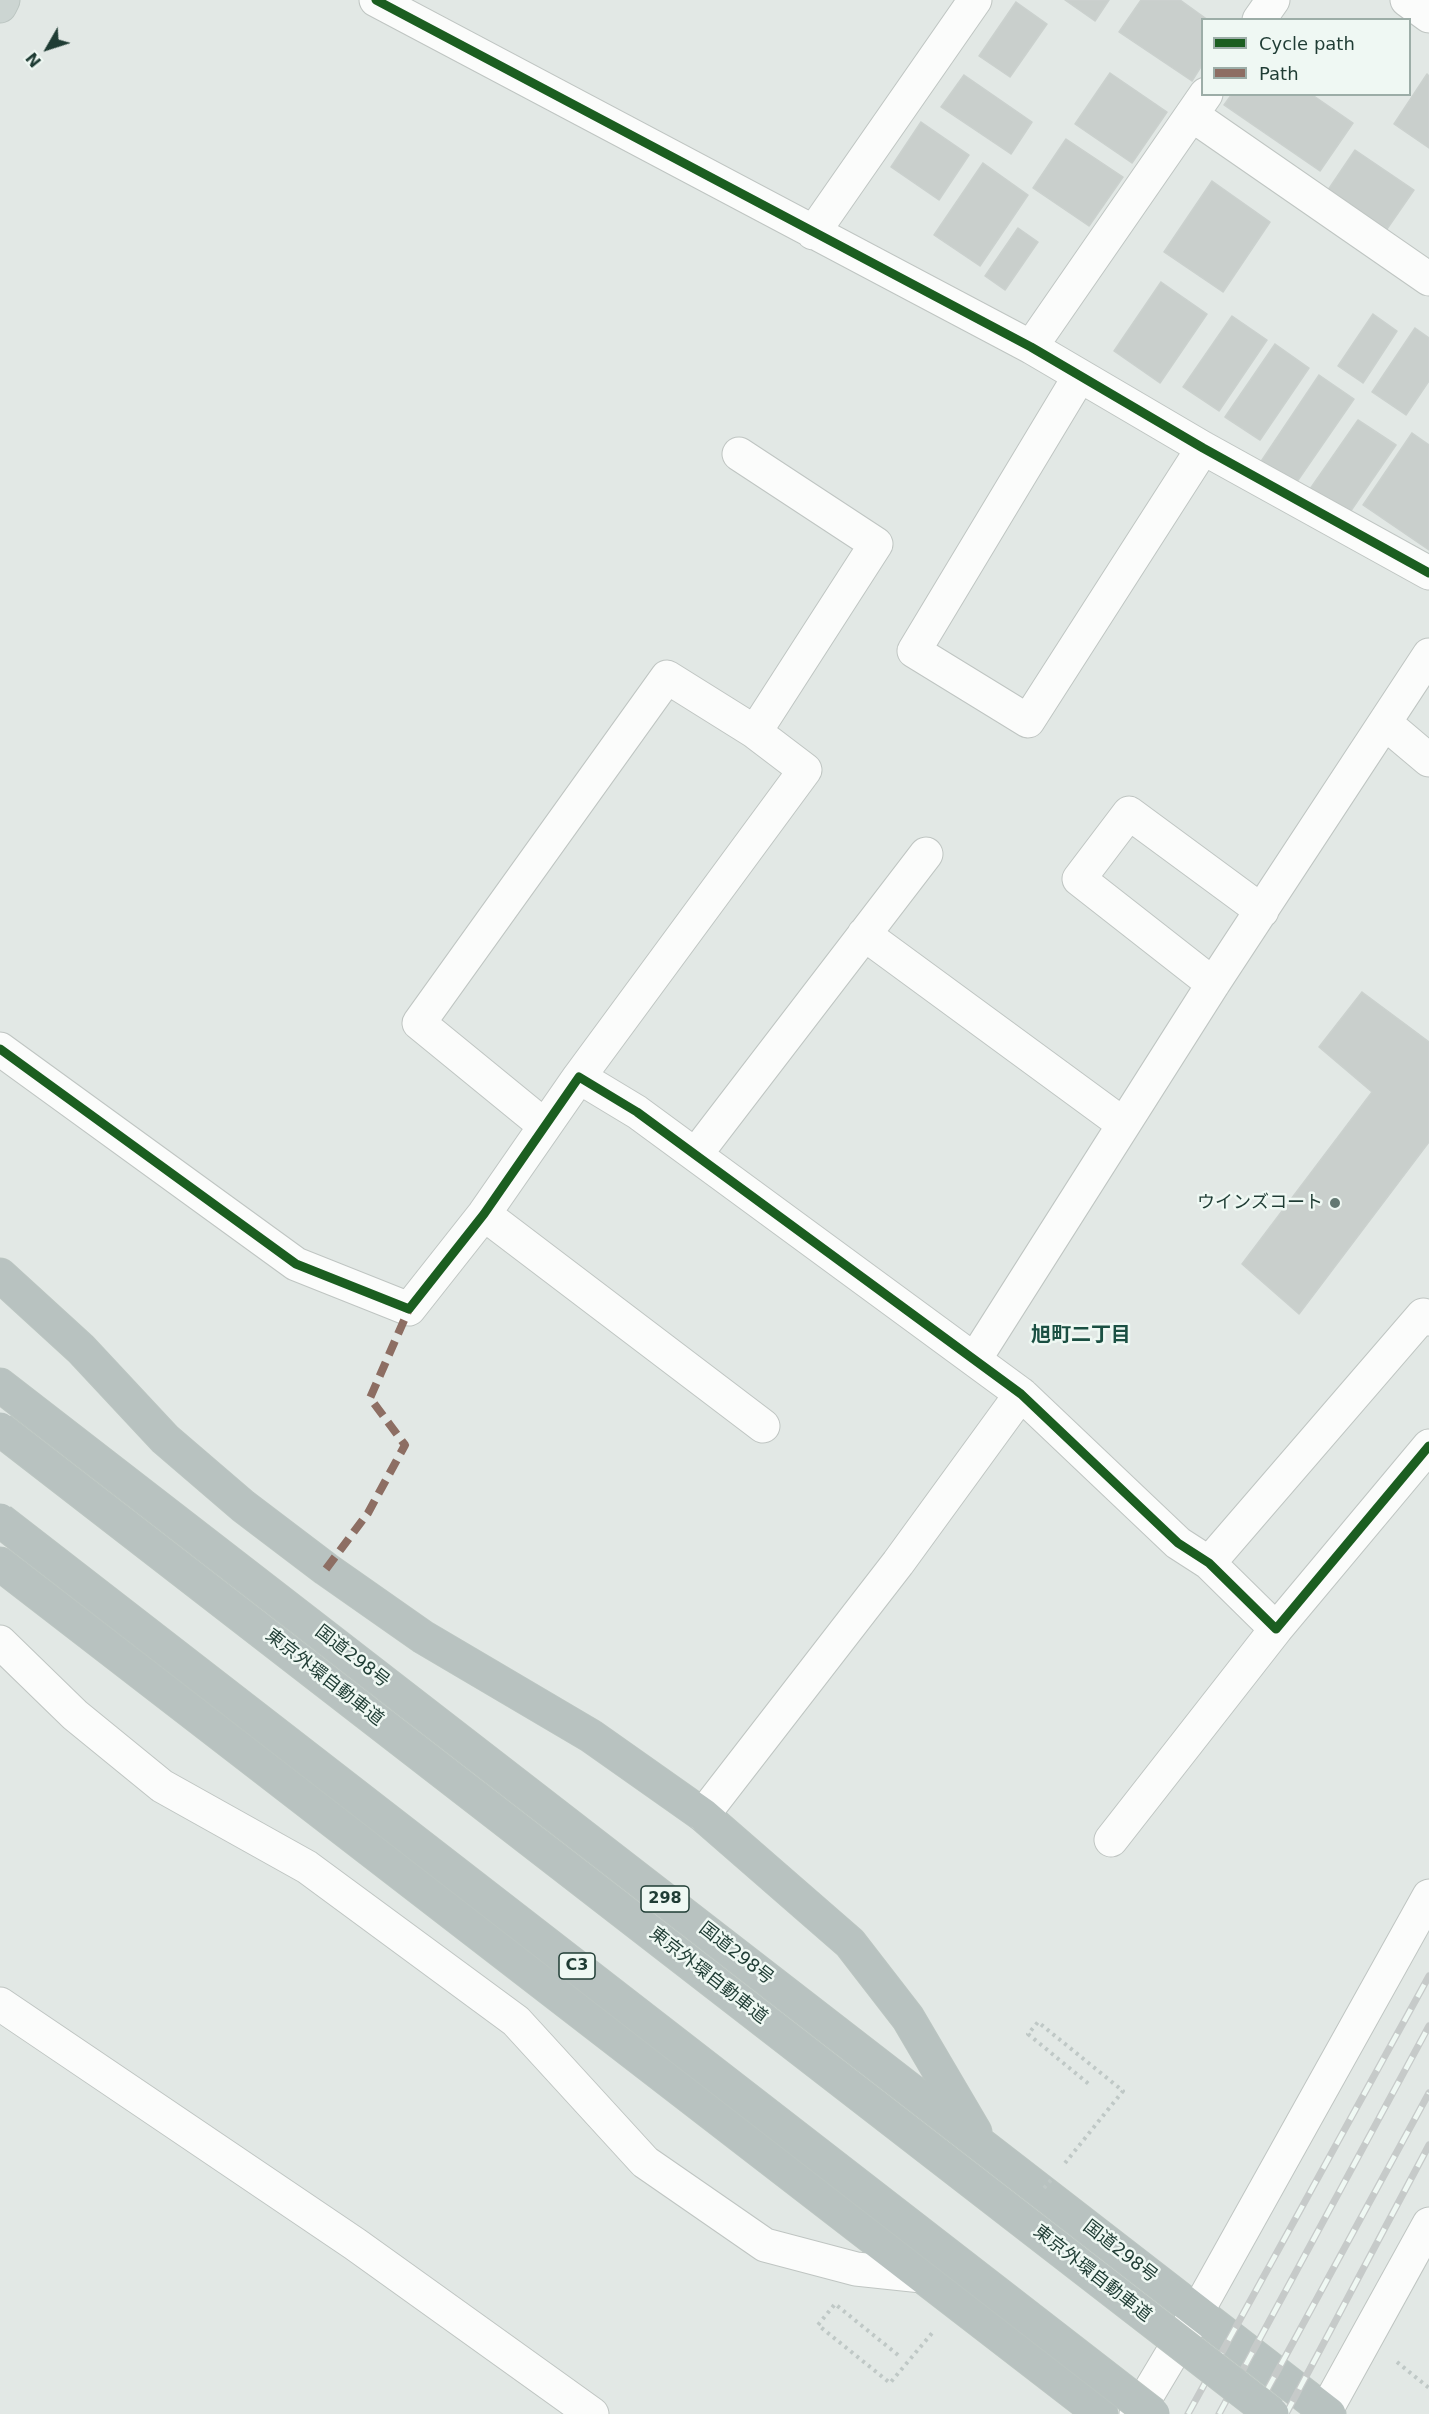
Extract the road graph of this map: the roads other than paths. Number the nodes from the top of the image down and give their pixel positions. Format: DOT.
graph roads {
  1 [pos="3,0"];
  2 [pos="376,0"];
  3 [pos="975,0"];
  4 [pos="1272,0"];
  5 [pos="1407,0"];
  6 [pos="0,6"];
  7 [pos="1429,16"];
  8 [pos="1260,18"];
  9 [pos="1199,105"];
  10 [pos="813,233"];
  11 [pos="1429,279"];
  12 [pos="1031,347"];
  13 [pos="1079,377"];
  14 [pos="1203,448"];
  15 [pos="739,454"];
  16 [pos="1429,573"];
  17 [pos="1429,655"];
  18 [pos="1385,723"];
  19 [pos="755,732"];
  20 [pos="1429,760"];
  21 [pos="926,854"];
  22 [pos="1262,911"];
  23 [pos="864,934"];
  24 [pos="1213,984"];
  25 [pos="0,1049"];
  26 [pos="579,1077"];
  27 [pos="1123,1124"];
  28 [pos="545,1126"];
  29 [pos="696,1154"];
  30 [pos="484,1214"];
  31 [pos="0,1275"];
  32 [pos="1429,1319"];
  33 [pos="975,1359"];
  34 [pos="0,1386"];
  35 [pos="1021,1394"];
  36 [pos="763,1426"];
  37 [pos="0,1429"];
  38 [pos="1429,1446"];
  39 [pos="0,1520"];
  40 [pos="1209,1563"];
  41 [pos="0,1564"];
  42 [pos="1276,1629"];
  43 [pos="0,1642"];
  44 [pos="702,1815"];
  45 [pos="1111,1840"];
  46 [pos="1429,1896"];
  47 [pos="0,2004"];
  48 [pos="984,2148"];
  49 [pos="1429,2224"];
  50 [pos="922,2276"];
  51 [pos="1197,2312"];
  52 [pos="588,2413"];
  53 [pos="1326,2413"];
  54 [pos="1101,2414"];
  55 [pos="1136,2414"];
  56 [pos="1153,2414"];
  57 [pos="1272,2414"];
  1 -- 6 [label="main road"];
  2 -- 10 [label="street"];
  3 -- 10 [label="street"];
  4 -- 8 [label="street"];
  5 -- 7 [label="street"];
  9 -- 11 [label="street"];
  9 -- 12 [label="street"];
  10 -- 12 [label="street"];
  12 -- 13 [label="street"];
  13 -- 14 [label="street"];
  13 -- 14 [label="street"];
  14 -- 16 [label="street"];
  15 -- 19 [label="street"];
  17 -- 18 [label="street"];
  18 -- 20 [label="street"];
  18 -- 22 [label="street"];
  19 -- 26 [label="street"];
  19 -- 28 [label="street"];
  21 -- 23 [label="street"];
  22 -- 24 [label="street"];
  22 -- 24 [label="street"];
  23 -- 27 [label="street"];
  23 -- 29 [label="street"];
  24 -- 27 [label="street"];
  25 -- 30 [label="street"];
  26 -- 28 [label="street"];
  26 -- 29 [label="street"];
  27 -- 33 [label="street"];
  28 -- 30 [label="street"];
  29 -- 33 [label="street"];
  30 -- 36 [label="street"];
  31 -- 44 [label="highway"];
  32 -- 40 [label="street"];
  33 -- 35 [label="street"];
  34 -- 48 [label="highway, 国道298号 / 298"];
  35 -- 40 [label="street"];
  35 -- 44 [label="street"];
  37 -- 57 [label="highway, 東京外環自動車道, bridge"];
  38 -- 42 [label="street"];
  39 -- 56 [label="highway, C3, bridge"];
  40 -- 42 [label="street"];
  41 -- 50 [label="highway"];
  42 -- 45 [label="street"];
  43 -- 50 [label="street"];
  44 -- 48 [label="highway"];
  46 -- 51 [label="street"];
  47 -- 52 [label="street"];
  48 -- 51 [label="highway, 国道298号 / 298"];
  49 -- 53 [label="street"];
  50 -- 54 [label="highway"];
  51 -- 53 [label="highway, 国道298号 / 298"];
  51 -- 55 [label="street"];
}
